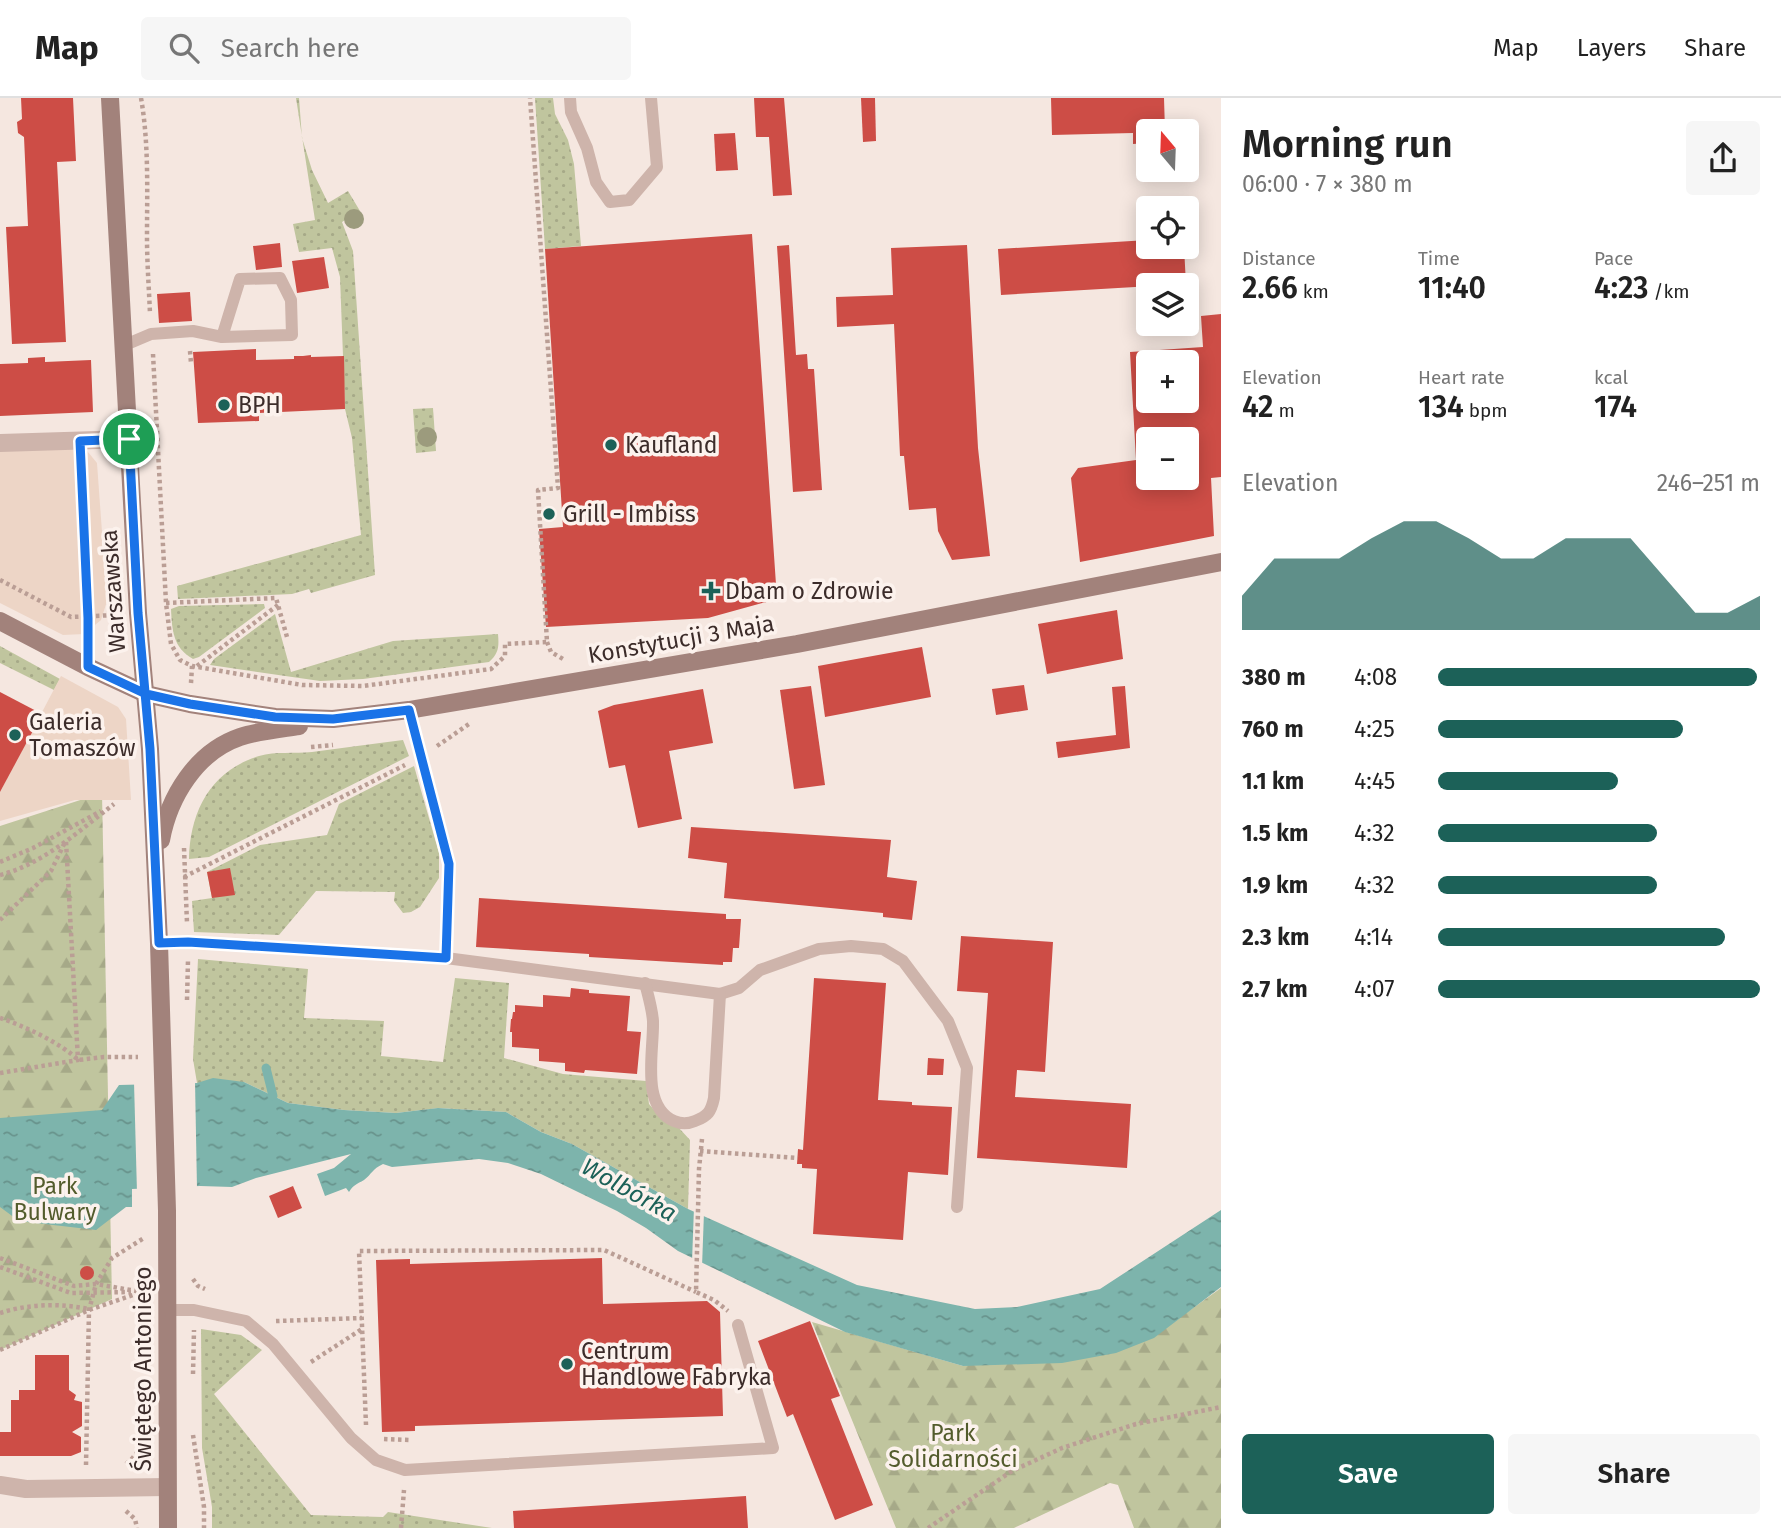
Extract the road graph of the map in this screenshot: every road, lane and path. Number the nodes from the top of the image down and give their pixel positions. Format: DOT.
graph roads {
  1 [pos="110,98"];
  2 [pos="141,98"];
  3 [pos="530,98"];
  4 [pos="570,98"];
  5 [pos="651,98"];
  6 [pos="151,334"];
  7 [pos="222,337"];
  8 [pos="125,345"];
  9 [pos="129,439"];
  10 [pos="80,441"];
  11 [pos="0,443"];
  12 [pos="1221,562"];
  13 [pos="278,605"];
  14 [pos="0,621"];
  15 [pos="88,667"];
  16 [pos="196,667"];
  17 [pos="146,694"];
  18 [pos="409,710"];
  19 [pos="333,719"];
  20 [pos="469,724"];
  21 [pos="421,757"];
  22 [pos="66,841"];
  23 [pos="0,862"];
  24 [pos="156,864"];
  25 [pos="0,875"];
  26 [pos="184,877"];
  27 [pos="0,920"];
  28 [pos="159,943"];
  29 [pos="446,958"];
  30 [pos="645,983"];
  31 [pos="720,995"];
  32 [pos="0,1018"];
  33 [pos="138,1057"];
  34 [pos="78,1060"];
  35 [pos="0,1073"];
  36 [pos="163,1081"];
  37 [pos="700,1151"];
  38 [pos="798,1158"];
  39 [pos="699,1169"];
  40 [pos="957,1208"];
  41 [pos="145,1225"];
  42 [pos="144,1238"];
  43 [pos="144,1252"];
  44 [pos="0,1258"];
  45 [pos="0,1267"];
  46 [pos="96,1284"];
  47 [pos="142,1292"];
  48 [pos="216,1292"];
  49 [pos="94,1293"];
  50 [pos="696,1293"];
  51 [pos="89,1310"];
  52 [pos="168,1310"];
  53 [pos="194,1310"];
  54 [pos="0,1313"];
  55 [pos="269,1315"];
  56 [pos="362,1318"];
  57 [pos="738,1325"];
  58 [pos="363,1328"];
  59 [pos="0,1350"];
  60 [pos="310,1362"];
  61 [pos="193,1380"];
  62 [pos="142,1401"];
  63 [pos="1221,1407"];
  64 [pos="192,1428"];
  65 [pos="366,1430"];
  66 [pos="376,1439"];
  67 [pos="411,1440"];
  68 [pos="116,1467"];
  69 [pos="86,1469"];
  70 [pos="405,1470"];
  71 [pos="0,1485"];
  72 [pos="167,1487"];
  73 [pos="168,1528"];
  74 [pos="204,1528"];
  75 [pos="401,1528"];
  76 [pos="929,1528"];
  1 -- 8 [label="street, Warszawska"];
  2 -- 6 [label="path"];
  3 -- 16 [label="path"];
  4 -- 5 [label="lane"];
  6 -- 7 [label="lane"];
  6 -- 8 [label="lane"];
  6 -- 16 [label="path"];
  7 -- 7 [label="lane"];
  8 -- 9 [label="street, Warszawska"];
  9 -- 10 [label="street"];
  9 -- 17 [label="street, Warszawska"];
  10 -- 11 [label="street"];
  10 -- 15 [label="path"];
  12 -- 18 [label="street, Konstytucji 3 Maja"];
  13 -- 16 [label="path"];
  14 -- 15 [label="street, Konstytucji 3 Maja"];
  15 -- 17 [label="street, Konstytucji 3 Maja"];
  17 -- 19 [label="street, Konstytucji 3 Maja"];
  17 -- 24 [label="street, Warszawska"];
  18 -- 19 [label="street, Konstytucji 3 Maja"];
  18 -- 21 [label="lane"];
  19 -- 24 [label="street"];
  20 -- 21 [label="path"];
  21 -- 26 [label="path"];
  21 -- 29 [label="lane"];
  22 -- 23 [label="path"];
  22 -- 25 [label="path"];
  22 -- 27 [label="path"];
  22 -- 34 [label="path"];
  24 -- 28 [label="street, Warszawska"];
  28 -- 29 [label="lane"];
  28 -- 36 [label="street, Warszawska"];
  29 -- 30 [label="lane"];
  30 -- 31 [label="lane"];
  30 -- 31 [label="lane"];
  31 -- 40 [label="lane"];
  32 -- 34 [label="path"];
  33 -- 34 [label="path"];
  34 -- 35 [label="path"];
  36 -- 52 [label="street, Świętego Antoniego"];
  37 -- 38 [label="path"];
  39 -- 50 [label="path"];
  41 -- 42 [label="path"];
  42 -- 43 [label="path"];
  42 -- 46 [label="path"];
  44 -- 46 [label="path"];
  45 -- 49 [label="path"];
  46 -- 47 [label="path"];
  46 -- 49 [label="path"];
  47 -- 49 [label="path"];
  47 -- 51 [label="path"];
  48 -- 53 [label="path"];
  49 -- 51 [label="path"];
  50 -- 56 [label="path"];
  50 -- 57 [label="path"];
  51 -- 54 [label="path"];
  51 -- 59 [label="path"];
  51 -- 69 [label="path"];
  52 -- 53 [label="lane"];
  52 -- 72 [label="street, Świętego Antoniego"];
  53 -- 61 [label="path"];
  53 -- 70 [label="lane"];
  55 -- 56 [label="path"];
  56 -- 58 [label="path"];
  57 -- 70 [label="lane"];
  58 -- 60 [label="path"];
  58 -- 65 [label="path"];
  62 -- 68 [label="path"];
  63 -- 76 [label="path"];
  64 -- 74 [label="path"];
  66 -- 67 [label="path"];
  70 -- 75 [label="path"];
  71 -- 72 [label="street"];
  72 -- 73 [label="street, Świętego Antoniego"];
}
